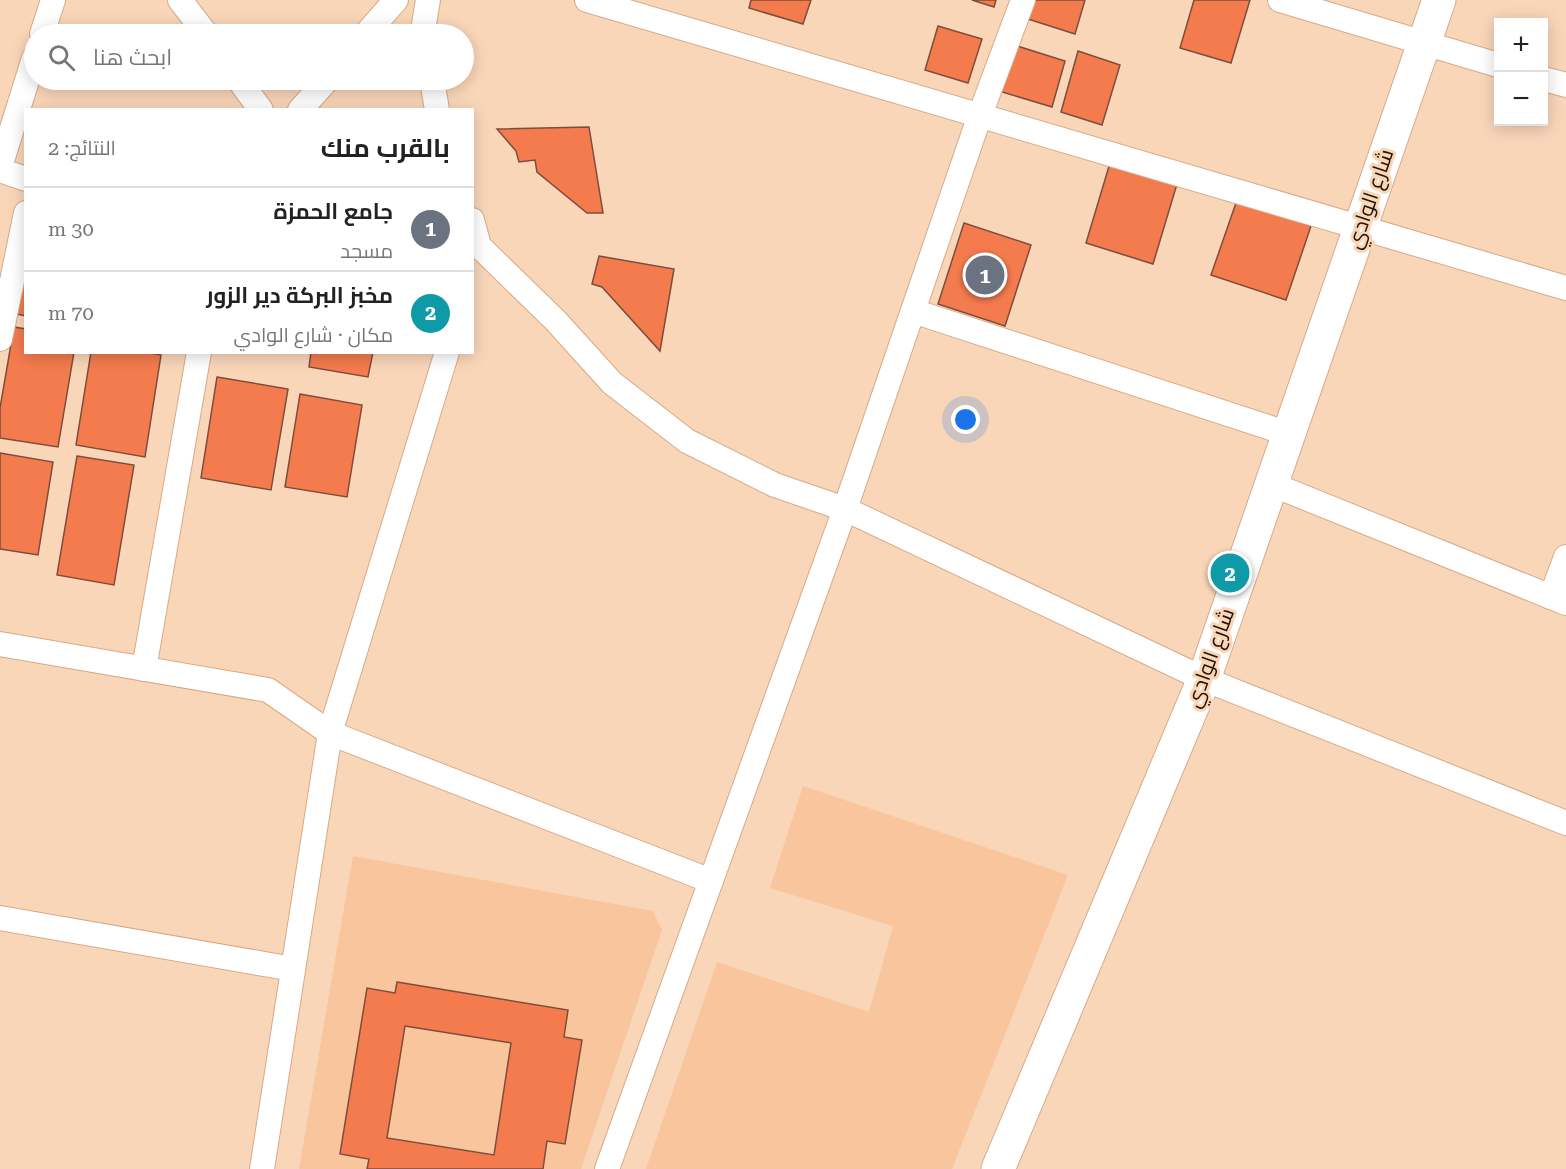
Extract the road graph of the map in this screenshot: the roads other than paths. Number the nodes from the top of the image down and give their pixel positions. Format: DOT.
graph roads {
  1 [pos="53,0"];
  2 [pos="180,0"];
  3 [pos="396,0"];
  4 [pos="428,0"];
  5 [pos="587,0"];
  6 [pos="1023,0"];
  7 [pos="1280,0"];
  8 [pos="1439,0"];
  9 [pos="45,24"];
  10 [pos="198,24"];
  11 [pos="375,24"];
  12 [pos="424,24"];
  13 [pos="1425,43"];
  14 [pos="1494,64"];
  15 [pos="1548,80"];
  16 [pos="1566,85"];
  17 [pos="24,90"];
  18 [pos="246,90"];
  19 [pos="318,90"];
  20 [pos="434,90"];
  21 [pos="260,108"];
  22 [pos="302,108"];
  23 [pos="437,108"];
  24 [pos="980,115"];
  25 [pos="0,169"];
  26 [pos="24,178"];
  27 [pos="24,223"];
  28 [pos="1360,227"];
  29 [pos="474,238"];
  30 [pos="476,257"];
  31 [pos="1566,288"];
  32 [pos="913,311"];
  33 [pos="0,339"];
  34 [pos="199,354"];
  35 [pos="446,354"];
  36 [pos="1289,434"];
  37 [pos="1271,484"];
  38 [pos="845,509"];
  39 [pos="1566,557"];
  40 [pos="1559,600"];
  41 [pos="0,644"];
  42 [pos="144,669"];
  43 [pos="1204,679"];
  44 [pos="330,733"];
  45 [pos="1566,823"];
  46 [pos="711,881"];
  47 [pos="0,918"];
  48 [pos="293,969"];
  49 [pos="262,1169"];
  50 [pos="607,1169"];
  51 [pos="998,1169"];
  1 -- 9 [label="street"];
  2 -- 10 [label="street"];
  3 -- 11 [label="street"];
  4 -- 12 [label="street"];
  5 -- 24 [label="street"];
  6 -- 24 [label="street"];
  7 -- 13 [label="street"];
  8 -- 13 [label="street, شارع الوادي"];
  13 -- 14 [label="street"];
  13 -- 28 [label="street, شارع الوادي"];
  15 -- 16 [label="street"];
  17 -- 25 [label="street"];
  18 -- 21 [label="street"];
  19 -- 22 [label="street"];
  20 -- 23 [label="street"];
  24 -- 28 [label="street"];
  24 -- 32 [label="street"];
  25 -- 26 [label="street"];
  27 -- 33 [label="street"];
  28 -- 31 [label="street"];
  28 -- 36 [label="street, شارع الوادي"];
  29 -- 30 [label="street"];
  30 -- 38 [label="street"];
  32 -- 36 [label="street"];
  32 -- 38 [label="street"];
  34 -- 42 [label="street"];
  35 -- 44 [label="street"];
  36 -- 37 [label="street, شارع الوادي"];
  37 -- 40 [label="street"];
  37 -- 43 [label="street, شارع الوادي"];
  38 -- 43 [label="street"];
  38 -- 46 [label="street"];
  39 -- 40 [label="street"];
  41 -- 42 [label="street"];
  42 -- 44 [label="street"];
  43 -- 45 [label="street"];
  43 -- 51 [label="street, شارع الوادي"];
  44 -- 46 [label="street"];
  44 -- 48 [label="street"];
  46 -- 50 [label="street"];
  47 -- 48 [label="street"];
  48 -- 49 [label="street"];
}
